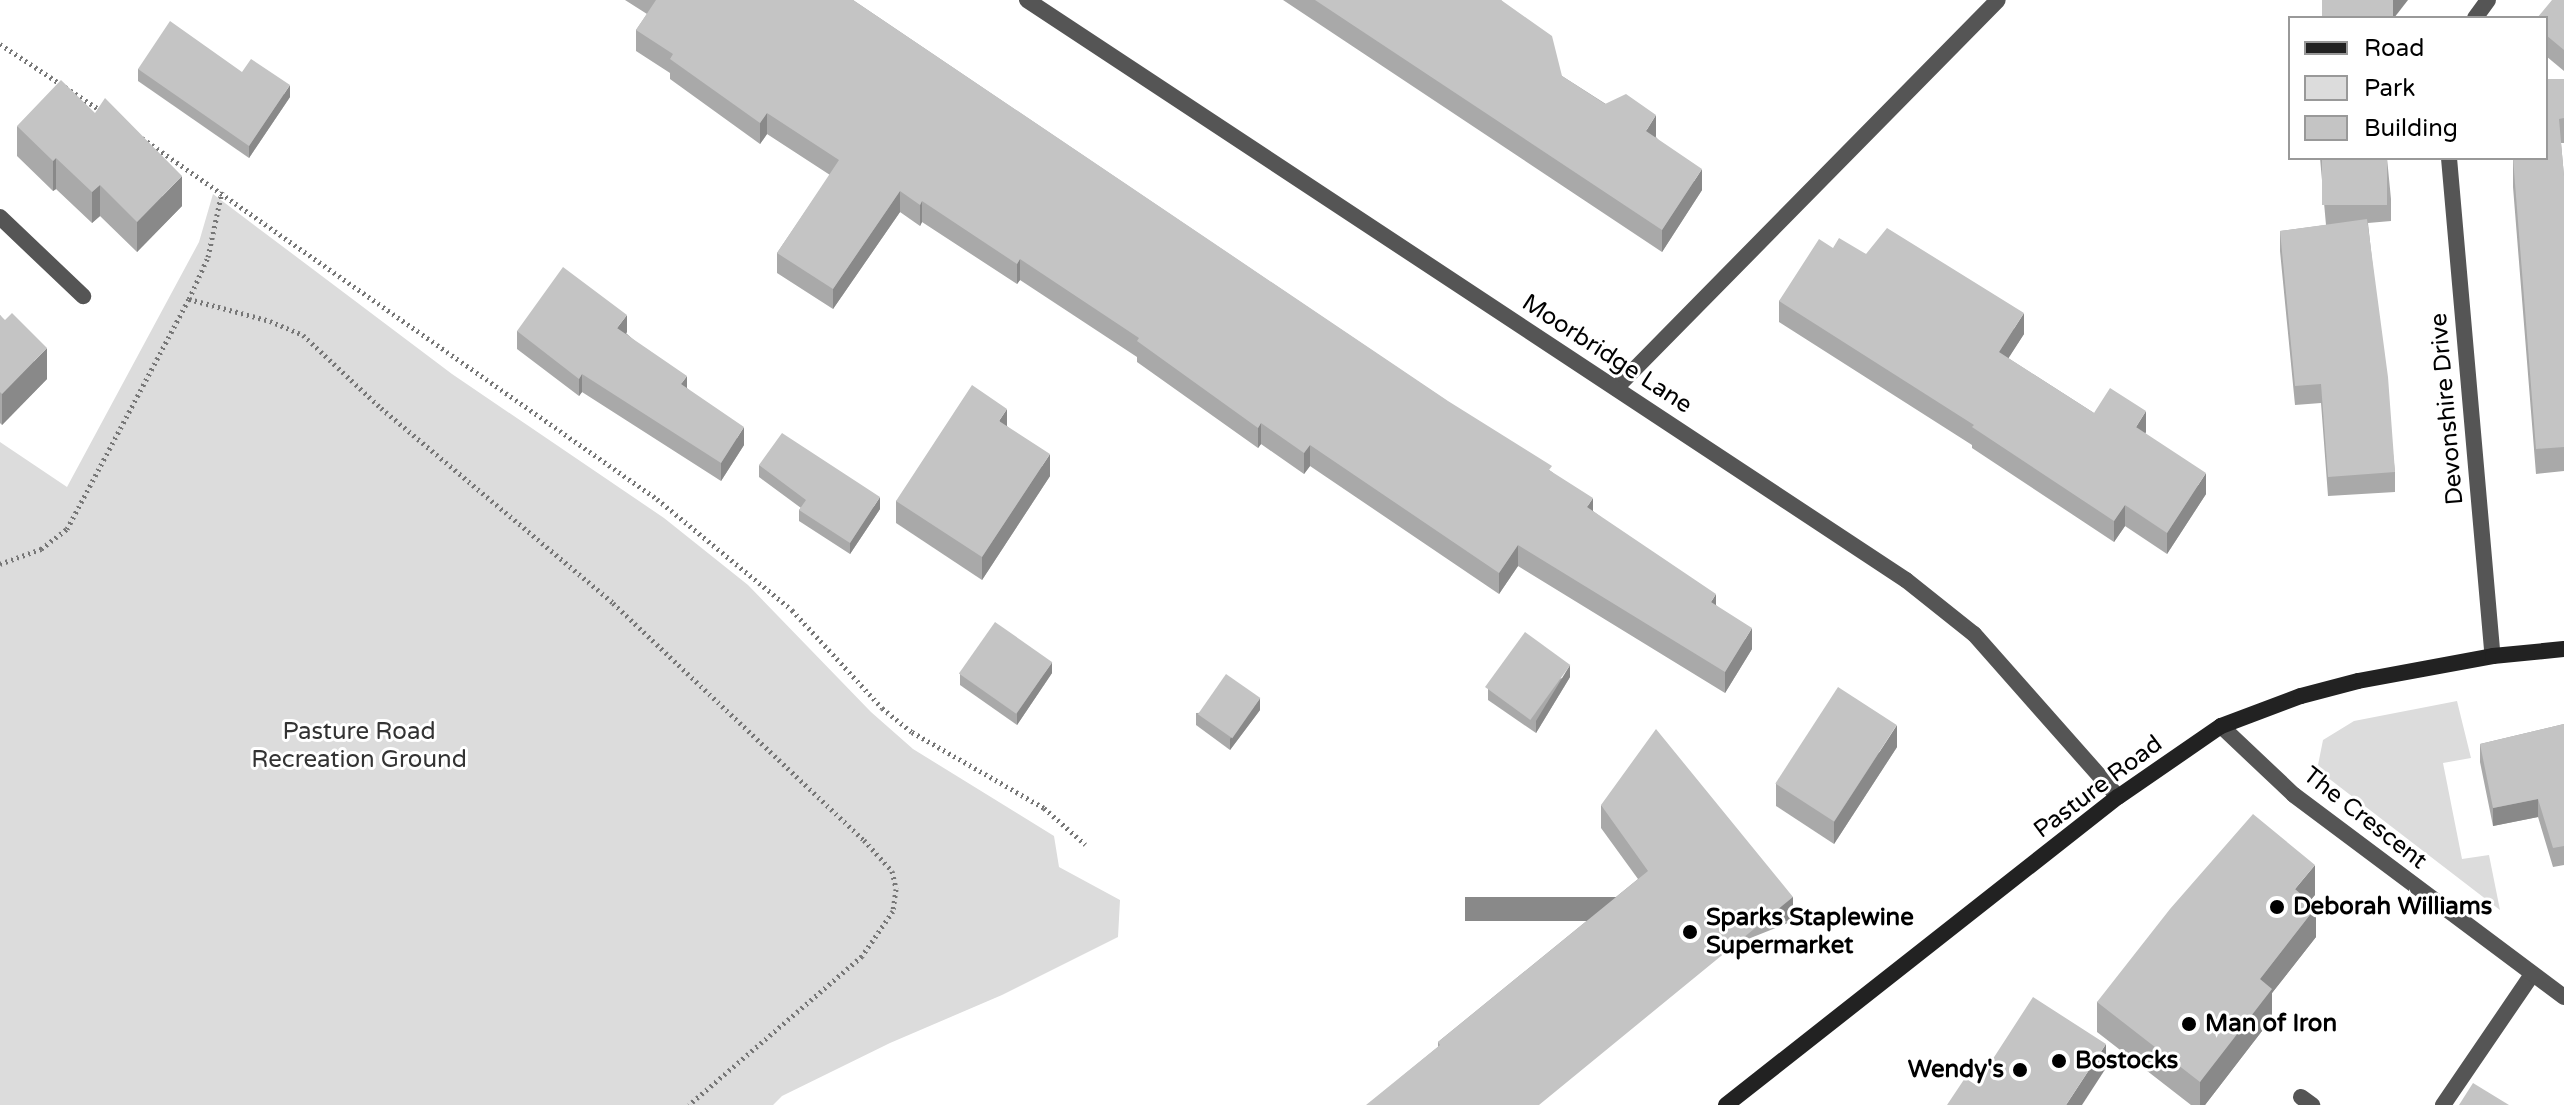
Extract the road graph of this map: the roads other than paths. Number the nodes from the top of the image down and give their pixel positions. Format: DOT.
graph roads {
  1 [pos="1027,0"];
  2 [pos="1998,0"];
  3 [pos="2449,160"];
  4 [pos="0,217"];
  5 [pos="83,296"];
  6 [pos="1616,388"];
  7 [pos="2564,649"];
  8 [pos="2493,656"];
  9 [pos="2221,726"];
  10 [pos="2118,797"];
  11 [pos="2531,976"];
  12 [pos="2564,997"];
  13 [pos="1726,1105"];
  14 [pos="2443,1105"];
  1 -- 6 [label="street, Moorbridge Lane"];
  2 -- 6 [label="street"];
  3 -- 8 [label="street, Devonshire Drive"];
  4 -- 5 [label="street"];
  6 -- 10 [label="street, Moorbridge Lane"];
  7 -- 8 [label="main road, Pasture Road"];
  8 -- 9 [label="main road, Pasture Road"];
  9 -- 10 [label="main road, Pasture Road"];
  9 -- 11 [label="street, The Crescent"];
  10 -- 13 [label="main road, Pasture Road"];
  11 -- 12 [label="street, The Crescent"];
  11 -- 14 [label="street"];
}
